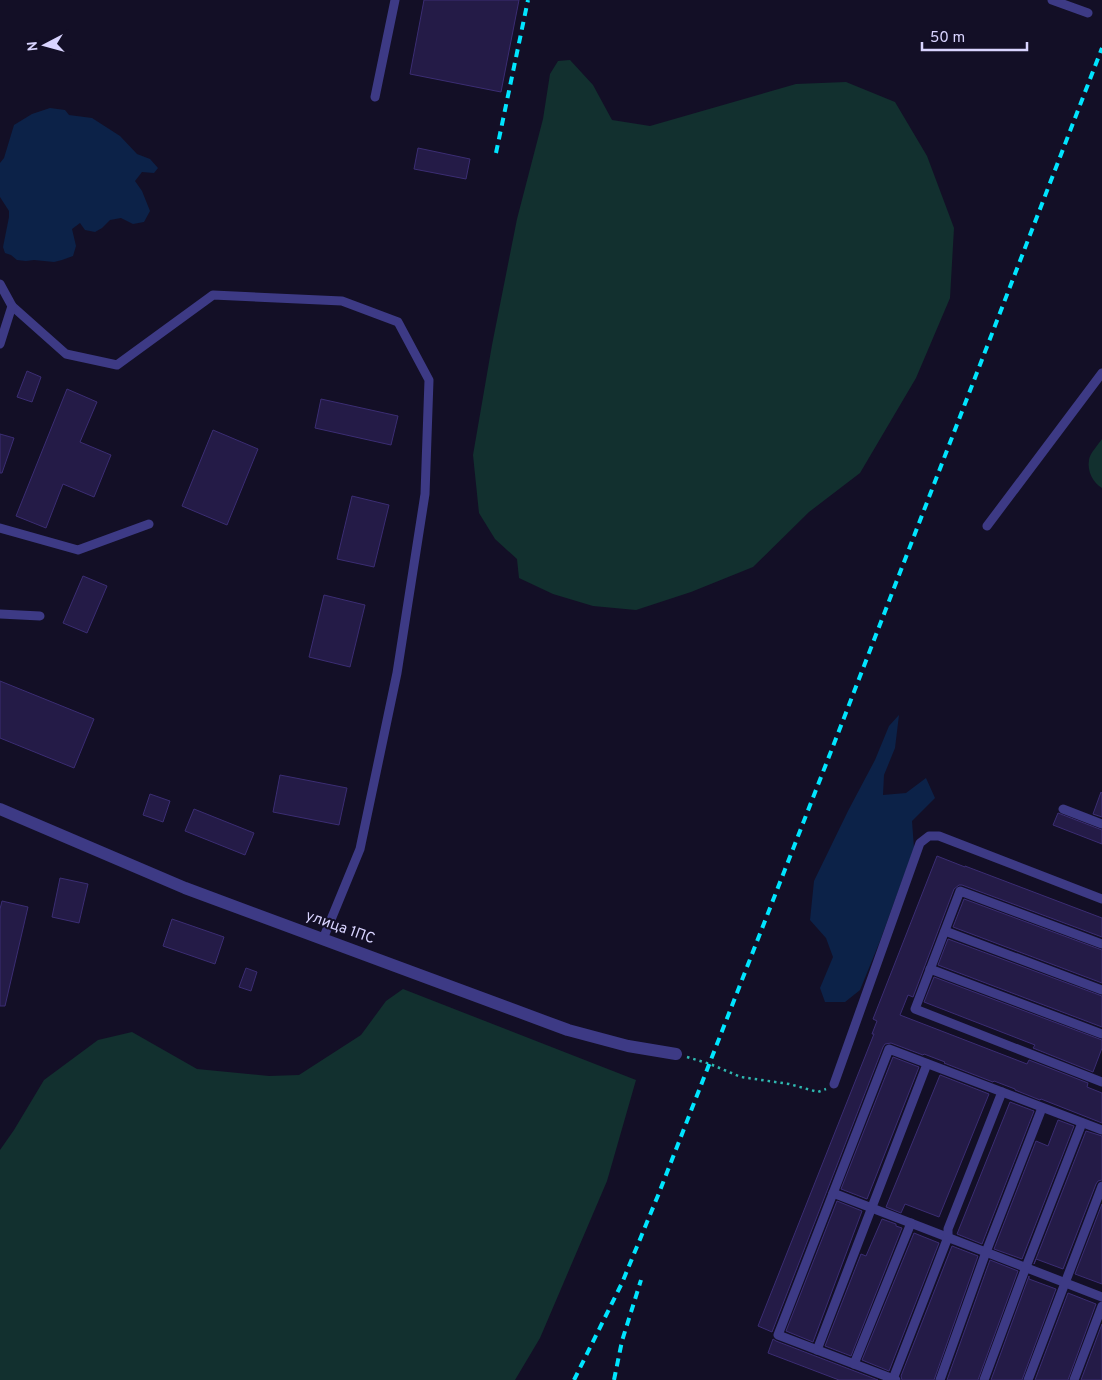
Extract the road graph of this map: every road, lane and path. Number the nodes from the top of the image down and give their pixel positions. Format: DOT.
graph roads {
  1 [pos="395,0"];
  2 [pos="1052,0"];
  3 [pos="1088,13"];
  4 [pos="375,97"];
  5 [pos="0,284"];
  6 [pos="12,306"];
  7 [pos="0,344"];
  8 [pos="1102,373"];
  9 [pos="149,524"];
  10 [pos="988,526"];
  11 [pos="0,528"];
  12 [pos="0,614"];
  13 [pos="40,616"];
  14 [pos="0,809"];
  15 [pos="1064,809"];
  16 [pos="1102,824"];
  17 [pos="1102,899"];
  18 [pos="945,931"];
  19 [pos="323,939"];
  20 [pos="1102,944"];
  21 [pos="930,969"];
  22 [pos="1102,990"];
  23 [pos="1102,1034"];
  24 [pos="676,1054"];
  25 [pos="927,1064"];
  26 [pos="1101,1079"];
  27 [pos="834,1084"];
  28 [pos="1002,1092"];
  29 [pos="1042,1108"];
  30 [pos="1082,1123"];
  31 [pos="1102,1130"];
  32 [pos="1102,1186"];
  33 [pos="833,1193"];
  34 [pos="872,1208"];
  35 [pos="911,1223"];
  36 [pos="948,1237"];
  37 [pos="986,1252"];
  38 [pos="1026,1267"];
  39 [pos="1065,1282"];
  40 [pos="1102,1297"];
  41 [pos="1102,1306"];
  42 [pos="817,1350"];
  43 [pos="854,1364"];
  44 [pos="894,1379"];
  45 [pos="940,1380"];
  46 [pos="984,1380"];
  47 [pos="1028,1380"];
  48 [pos="1074,1380"];
  1 -- 4 [label="lane"];
  2 -- 3 [label="lane"];
  5 -- 6 [label="lane"];
  6 -- 7 [label="lane"];
  6 -- 19 [label="lane"];
  8 -- 10 [label="lane"];
  9 -- 11 [label="lane"];
  12 -- 13 [label="lane"];
  14 -- 19 [label="street, улица 1ПС"];
  15 -- 16 [label="lane"];
  17 -- 27 [label="lane"];
  18 -- 20 [label="lane"];
  18 -- 21 [label="lane"];
  18 -- 22 [label="lane"];
  19 -- 24 [label="street, улица 1ПС"];
  21 -- 23 [label="lane"];
  21 -- 26 [label="lane"];
  24 -- 27 [label="path"];
  25 -- 28 [label="lane"];
  25 -- 33 [label="lane"];
  25 -- 34 [label="lane"];
  28 -- 29 [label="lane"];
  28 -- 36 [label="lane"];
  29 -- 30 [label="lane"];
  29 -- 37 [label="lane"];
  30 -- 31 [label="lane"];
  30 -- 38 [label="lane"];
  32 -- 39 [label="lane"];
  33 -- 34 [label="lane"];
  33 -- 42 [label="lane"];
  34 -- 35 [label="lane"];
  34 -- 42 [label="lane"];
  35 -- 36 [label="lane"];
  35 -- 43 [label="lane"];
  36 -- 37 [label="lane"];
  36 -- 44 [label="lane"];
  37 -- 38 [label="lane"];
  37 -- 45 [label="lane"];
  38 -- 39 [label="lane"];
  38 -- 46 [label="lane"];
  39 -- 40 [label="lane"];
  39 -- 47 [label="lane"];
  41 -- 48 [label="lane"];
  42 -- 43 [label="lane"];
  43 -- 44 [label="lane"];
}
